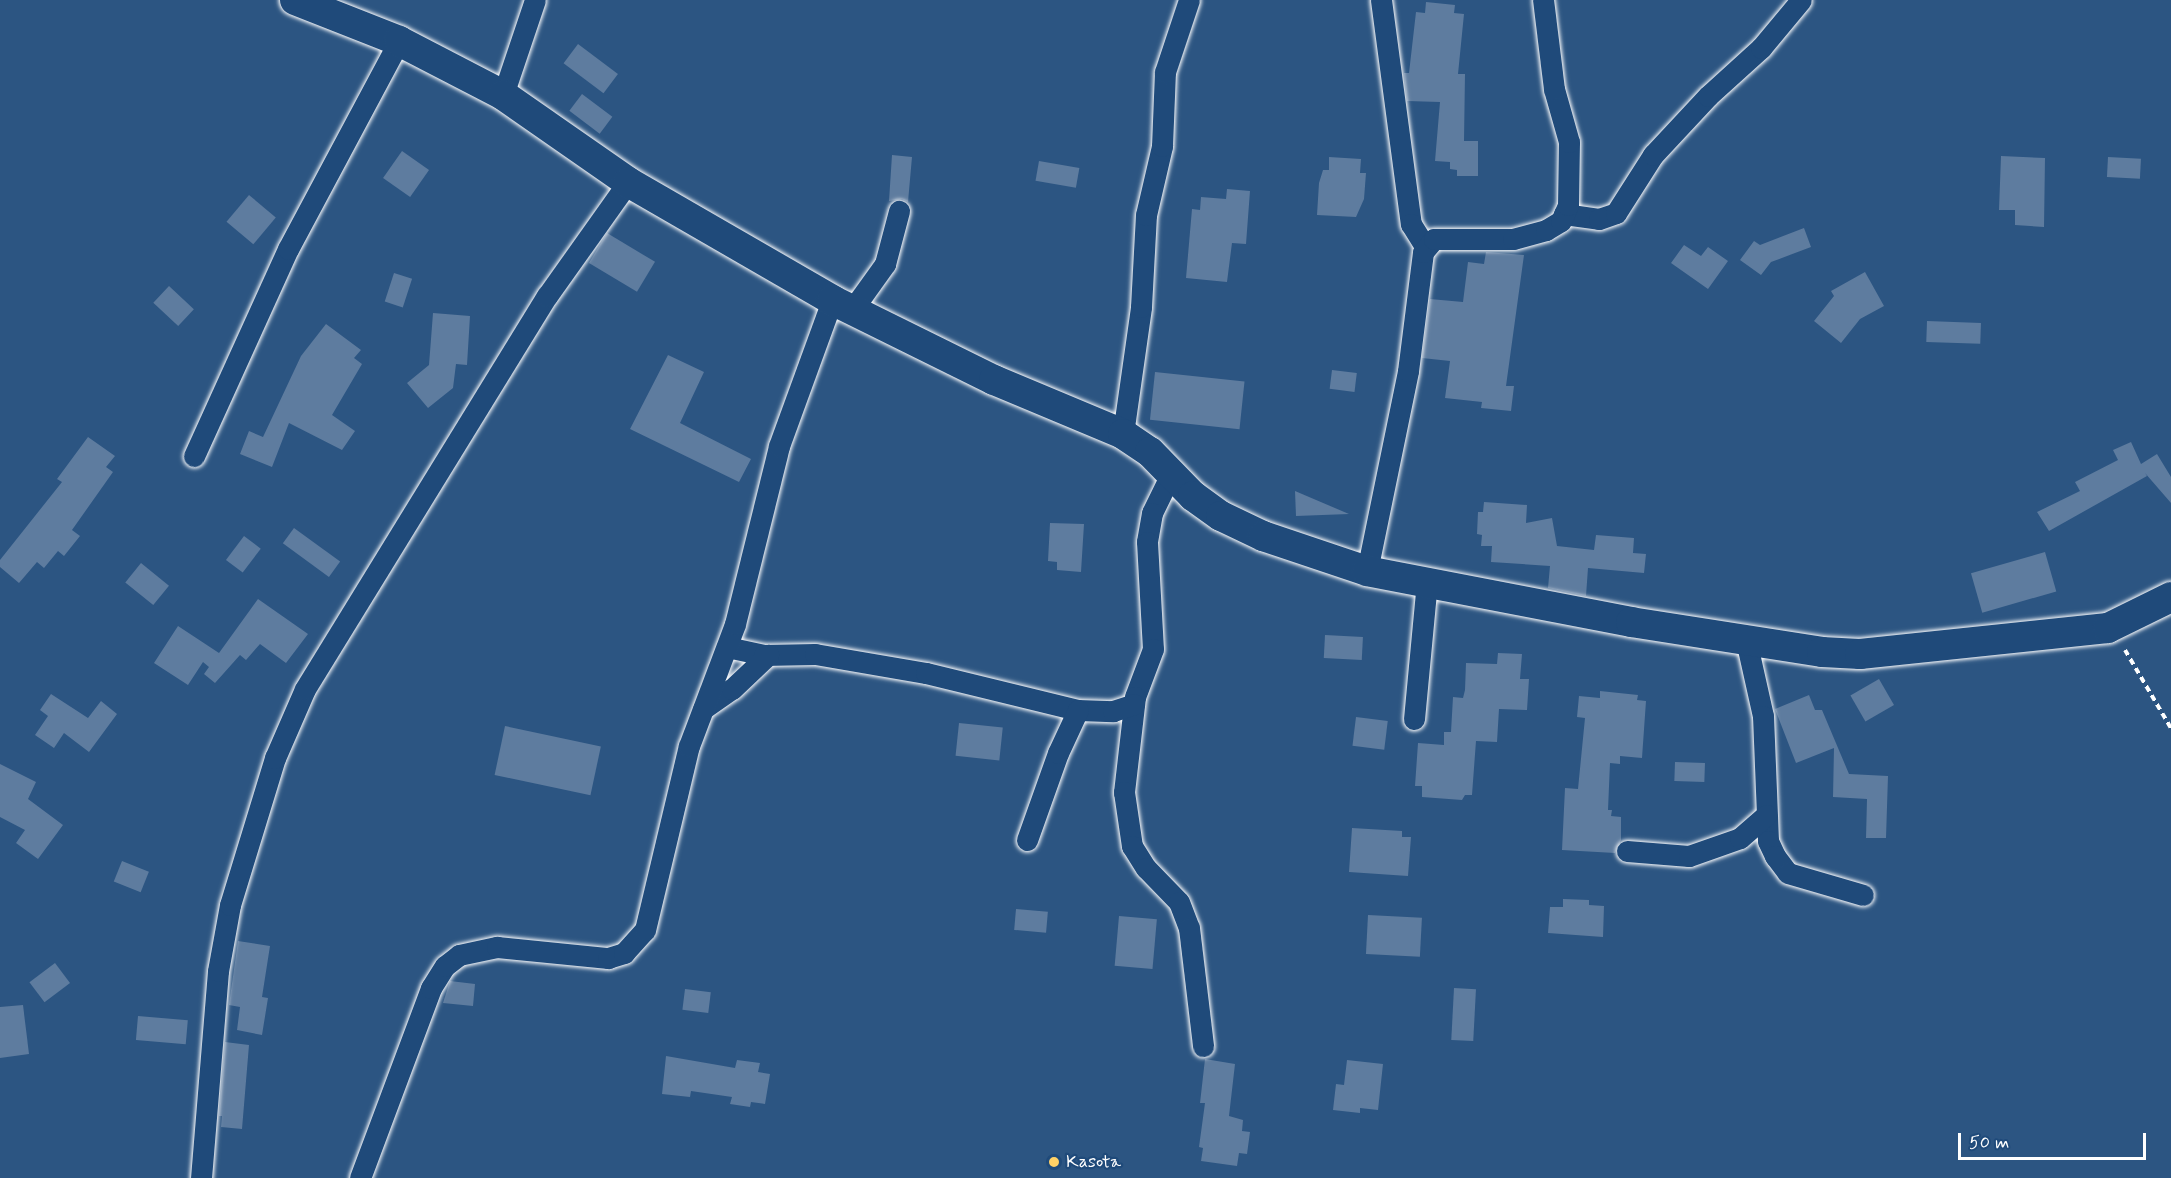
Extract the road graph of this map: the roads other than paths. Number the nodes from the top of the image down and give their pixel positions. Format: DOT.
graph roads {
  1 [pos="294,0"];
  2 [pos="535,0"];
  3 [pos="1190,0"];
  4 [pos="1381,0"];
  5 [pos="1543,0"];
  6 [pos="1800,0"];
  7 [pos="399,41"];
  8 [pos="503,95"];
  9 [pos="628,183"];
  10 [pos="899,211"];
  11 [pos="1564,214"];
  12 [pos="1426,248"];
  13 [pos="842,305"];
  14 [pos="1123,434"];
  15 [pos="194,456"];
  16 [pos="1171,474"];
  17 [pos="1367,571"];
  18 [pos="1427,582"];
  19 [pos="2171,597"];
  20 [pos="1746,640"];
  21 [pos="727,647"];
  22 [pos="768,655"];
  23 [pos="1134,704"];
  24 [pos="703,709"];
  25 [pos="1078,710"];
  26 [pos="1414,720"];
  27 [pos="1766,814"];
  28 [pos="1027,840"];
  29 [pos="1627,850"];
  30 [pos="1863,895"];
  31 [pos="1203,1046"];
  32 [pos="201,1178"];
  33 [pos="360,1178"];
  1 -- 7 [label="street"];
  2 -- 8 [label="street"];
  3 -- 14 [label="street"];
  4 -- 12 [label="street"];
  5 -- 11 [label="street"];
  6 -- 11 [label="street"];
  7 -- 8 [label="street"];
  7 -- 15 [label="street"];
  8 -- 9 [label="street"];
  9 -- 13 [label="street"];
  9 -- 32 [label="street"];
  10 -- 13 [label="street"];
  11 -- 12 [label="street"];
  12 -- 17 [label="street"];
  13 -- 14 [label="street"];
  13 -- 21 [label="street"];
  14 -- 16 [label="street"];
  16 -- 17 [label="street"];
  16 -- 23 [label="street"];
  17 -- 18 [label="street"];
  18 -- 20 [label="street"];
  18 -- 26 [label="street"];
  19 -- 20 [label="street"];
  20 -- 27 [label="street"];
  21 -- 22 [label="street"];
  21 -- 24 [label="street"];
  22 -- 24 [label="street"];
  22 -- 25 [label="street"];
  23 -- 25 [label="street"];
  23 -- 31 [label="street"];
  24 -- 33 [label="street"];
  25 -- 28 [label="street"];
  27 -- 29 [label="street"];
  27 -- 30 [label="street"];
}
